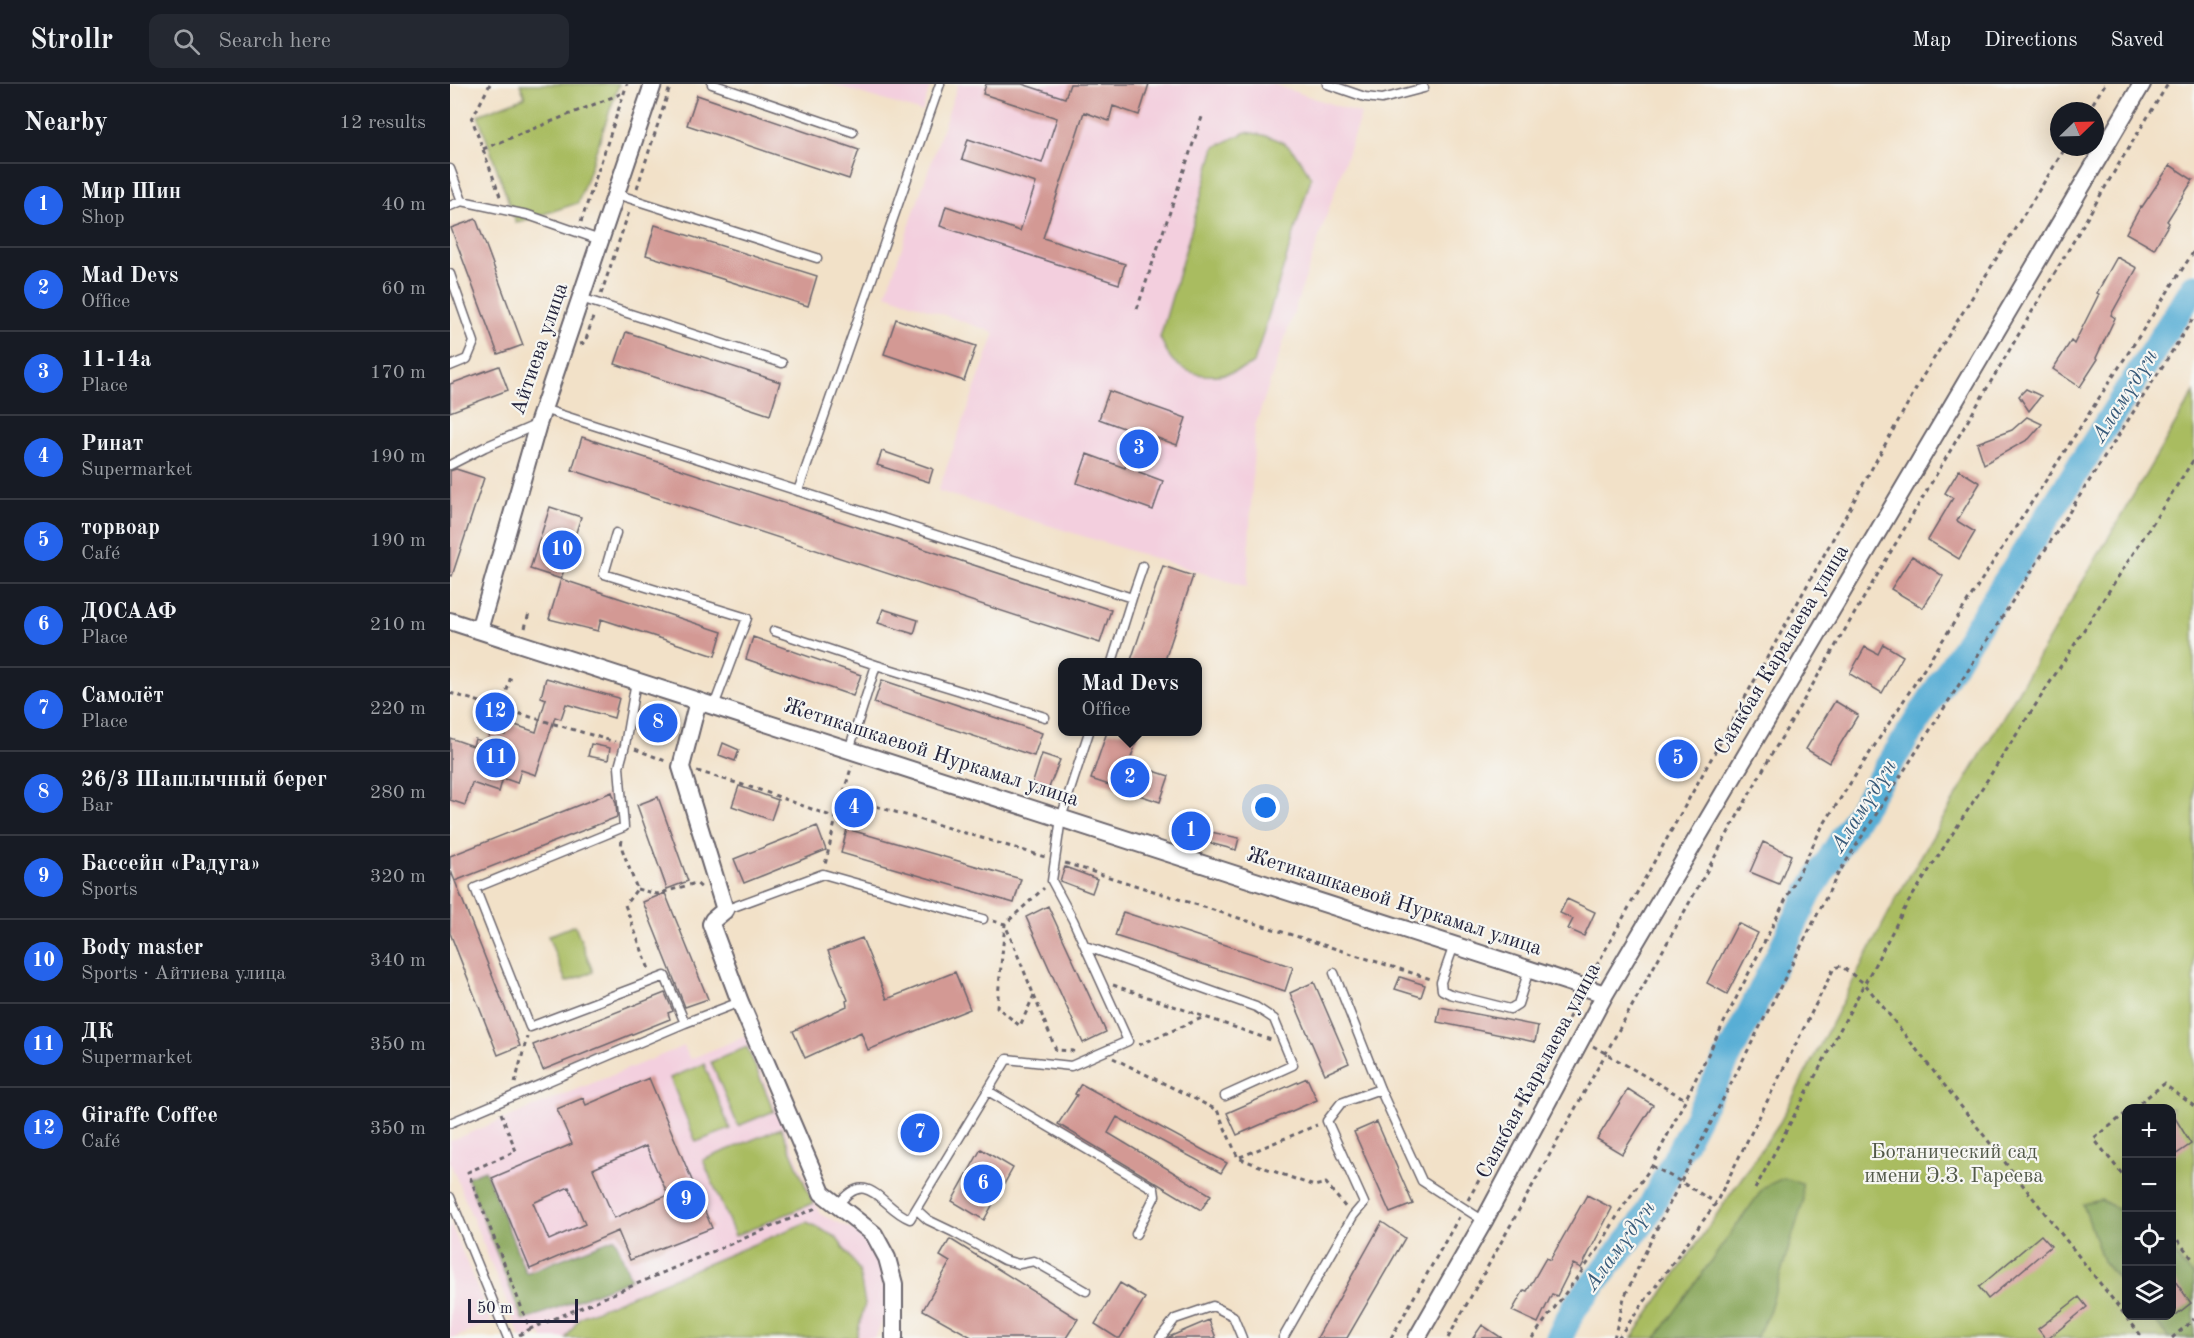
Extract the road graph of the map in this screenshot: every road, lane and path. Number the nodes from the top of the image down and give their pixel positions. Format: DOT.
graph roads {
  1 [pos="490,84"];
  2 [pos="627,84"];
  3 [pos="652,84"];
  4 [pos="671,84"];
  5 [pos="712,84"];
  6 [pos="940,84"];
  7 [pos="1327,84"];
  8 [pos="1434,84"];
  9 [pos="2105,84"];
  10 [pos="2142,84"];
  11 [pos="2169,84"];
  12 [pos="1423,86"];
  13 [pos="625,92"];
  14 [pos="2094,102"];
  15 [pos="1202,117"];
  16 [pos="853,132"];
  17 [pos="483,149"];
  18 [pos="2060,156"];
  19 [pos="450,169"];
  20 [pos="616,194"];
  21 [pos="633,199"];
  22 [pos="462,201"];
  23 [pos="450,206"];
  24 [pos="505,210"];
  25 [pos="578,232"];
  26 [pos="600,240"];
  27 [pos="2194,251"];
  28 [pos="817,258"];
  29 [pos="450,274"];
  30 [pos="580,298"];
  31 [pos="598,303"];
  32 [pos="1137,309"];
  33 [pos="2194,317"];
  34 [pos="564,348"];
  35 [pos="782,363"];
  36 [pos="450,366"];
  37 [pos="541,416"];
  38 [pos="2194,459"];
  39 [pos="450,465"];
  40 [pos="798,491"];
  41 [pos="616,533"];
  42 [pos="1143,566"];
  43 [pos="1132,598"];
  44 [pos="529,613"];
  45 [pos="450,621"];
  46 [pos="525,628"];
  47 [pos="479,630"];
  48 [pos="774,631"];
  49 [pos="1114,658"];
  50 [pos="876,665"];
  51 [pos="511,676"];
  52 [pos="636,681"];
  53 [pos="706,704"];
  54 [pos="502,708"];
  55 [pos="1045,717"];
  56 [pos="1088,736"];
  57 [pos="853,751"];
  58 [pos="842,796"];
  59 [pos="836,818"];
  60 [pos="1061,818"];
  61 [pos="624,827"];
  62 [pos="1054,860"];
  63 [pos="1053,881"];
  64 [pos="637,889"];
  65 [pos="703,890"];
  66 [pos="724,910"];
  67 [pos="983,919"];
  68 [pos="1005,924"];
  69 [pos="1454,945"];
  70 [pos="1085,946"];
  71 [pos="1529,970"];
  72 [pos="1334,973"];
  73 [pos="653,980"];
  74 [pos="1101,980"];
  75 [pos="1441,982"];
  76 [pos="1864,984"];
  77 [pos="1585,988"];
  78 [pos="1605,994"];
  79 [pos="1034,995"];
  80 [pos="740,1002"];
  81 [pos="1205,1017"];
  82 [pos="684,1023"];
  83 [pos="530,1027"];
  84 [pos="1563,1028"];
  85 [pos="1581,1039"];
  86 [pos="1128,1041"];
  87 [pos="1284,1044"];
  88 [pos="1102,1053"];
  89 [pos="1606,1054"];
  90 [pos="1380,1089"];
  91 [pos="988,1091"];
  92 [pos="512,1096"];
  93 [pos="1225,1096"];
  94 [pos="1685,1099"];
  95 [pos="497,1102"];
  96 [pos="2138,1104"];
  97 [pos="2194,1106"];
  98 [pos="2122,1117"];
  99 [pos="1327,1121"];
  100 [pos="450,1123"];
  101 [pos="1238,1158"];
  102 [pos="1652,1166"];
  103 [pos="2122,1173"];
  104 [pos="1681,1181"];
  105 [pos="1755,1188"];
  106 [pos="450,1197"];
  107 [pos="832,1201"];
  108 [pos="1716,1203"];
  109 [pos="1464,1208"];
  110 [pos="917,1210"];
  111 [pos="1353,1216"];
  112 [pos="1484,1221"];
  113 [pos="1136,1234"];
  114 [pos="2176,1238"];
  115 [pos="2194,1261"];
  116 [pos="1086,1291"];
  117 [pos="2194,1319"];
  118 [pos="530,1329"];
  119 [pos="510,1338"];
  120 [pos="894,1338"];
  121 [pos="1160,1338"];
  122 [pos="1242,1338"];
  123 [pos="1283,1338"];
  124 [pos="1391,1338"];
  125 [pos="1418,1338"];
  126 [pos="1448,1338"];
  127 [pos="1532,1338"];
  128 [pos="1616,1338"];
  129 [pos="2143,1338"];
  130 [pos="2172,1338"];
  1 -- 17 [label="path"];
  2 -- 13 [label="path"];
  3 -- 20 [label="street, Айтиева улица"];
  4 -- 21 [label="path"];
  5 -- 16 [label="lane"];
  6 -- 40 [label="lane"];
  7 -- 12 [label="lane"];
  8 -- 12 [label="lane"];
  9 -- 14 [label="path"];
  10 -- 78 [label="street, Саякбая Каралаева улица"];
  11 -- 89 [label="path"];
  13 -- 17 [label="path"];
  13 -- 25 [label="path"];
  15 -- 32 [label="path"];
  17 -- 24 [label="path"];
  18 -- 77 [label="path"];
  19 -- 22 [label="lane"];
  20 -- 21 [label="lane"];
  20 -- 26 [label="street, Айтиева улица"];
  21 -- 28 [label="lane"];
  21 -- 31 [label="path"];
  22 -- 23 [label="lane"];
  22 -- 24 [label="lane"];
  24 -- 25 [label="lane"];
  25 -- 26 [label="lane"];
  26 -- 30 [label="street, Айтиева улица"];
  27 -- 94 [label="path"];
  29 -- 36 [label="lane"];
  30 -- 31 [label="lane"];
  30 -- 34 [label="street, Айтиева улица"];
  31 -- 34 [label="path"];
  31 -- 35 [label="lane"];
  33 -- 104 [label="path"];
  34 -- 37 [label="street, Айтиева улица"];
  37 -- 39 [label="lane"];
  37 -- 40 [label="lane"];
  37 -- 47 [label="street, Айтиева улица"];
  38 -- 76 [label="path"];
  40 -- 43 [label="lane"];
  41 -- 53 [label="lane"];
  42 -- 43 [label="lane"];
  43 -- 49 [label="lane"];
  44 -- 46 [label="path"];
  45 -- 47 [label="street, Жетикашкаевой Нуркамал улица"];
  47 -- 52 [label="street, Жетикашкаевой Нуркамал улица"];
  48 -- 50 [label="lane"];
  50 -- 55 [label="lane"];
  50 -- 57 [label="lane"];
  51 -- 54 [label="path"];
  52 -- 53 [label="street, Жетикашкаевой Нуркамал улица"];
  52 -- 61 [label="lane"];
  53 -- 57 [label="street, Жетикашкаевой Нуркамал улица"];
  53 -- 66 [label="street"];
  56 -- 60 [label="lane"];
  57 -- 58 [label="path"];
  57 -- 60 [label="street, Жетикашкаевой Нуркамал улица"];
  58 -- 59 [label="path"];
  58 -- 62 [label="path"];
  60 -- 62 [label="lane"];
  60 -- 69 [label="street, Жетикашкаевой Нуркамал улица"];
  61 -- 64 [label="path"];
  61 -- 83 [label="lane"];
  62 -- 63 [label="lane"];
  62 -- 75 [label="path"];
  63 -- 68 [label="path"];
  63 -- 70 [label="lane"];
  64 -- 65 [label="path"];
  64 -- 73 [label="path"];
  66 -- 67 [label="lane"];
  66 -- 80 [label="street"];
  67 -- 68 [label="path"];
  68 -- 79 [label="path"];
  68 -- 79 [label="path"];
  69 -- 71 [label="street, Жетикашкаевой Нуркамал улица"];
  69 -- 75 [label="lane"];
  70 -- 74 [label="lane"];
  70 -- 87 [label="lane"];
  71 -- 75 [label="lane"];
  71 -- 77 [label="street, Жетикашкаевой Нуркамал улица"];
  72 -- 90 [label="lane"];
  73 -- 82 [label="lane"];
  73 -- 83 [label="lane"];
  74 -- 81 [label="path"];
  74 -- 86 [label="lane"];
  76 -- 105 [label="path"];
  76 -- 108 [label="path"];
  76 -- 129 [label="path"];
  77 -- 78 [label="street, Жетикашкаевой Нуркамал улица"];
  77 -- 84 [label="path"];
  78 -- 85 [label="street, Саякбая Каралаева улица"];
  79 -- 88 [label="path"];
  80 -- 82 [label="lane"];
  80 -- 107 [label="street"];
  81 -- 86 [label="path"];
  81 -- 87 [label="path"];
  82 -- 92 [label="lane"];
  83 -- 92 [label="path"];
  84 -- 85 [label="path"];
  84 -- 109 [label="path"];
  85 -- 89 [label="path"];
  85 -- 112 [label="street, Саякбая Каралаева улица"];
  86 -- 88 [label="lane"];
  87 -- 93 [label="lane"];
  88 -- 91 [label="lane"];
  88 -- 101 [label="path"];
  89 -- 94 [label="path"];
  89 -- 126 [label="path"];
  90 -- 99 [label="lane"];
  90 -- 109 [label="lane"];
  91 -- 110 [label="lane"];
  91 -- 113 [label="lane"];
  92 -- 95 [label="lane"];
  94 -- 102 [label="path"];
  95 -- 100 [label="lane"];
  95 -- 118 [label="path"];
  96 -- 97 [label="path"];
  98 -- 103 [label="path"];
  99 -- 101 [label="path"];
  99 -- 111 [label="lane"];
  101 -- 111 [label="path"];
  102 -- 104 [label="path, bridge"];
  102 -- 127 [label="path"];
  104 -- 108 [label="path"];
  104 -- 128 [label="path"];
  106 -- 119 [label="lane"];
  107 -- 110 [label="lane"];
  107 -- 118 [label="path"];
  107 -- 120 [label="street"];
  108 -- 128 [label="path"];
  109 -- 112 [label="lane"];
  109 -- 124 [label="path"];
  110 -- 116 [label="lane"];
  111 -- 123 [label="lane"];
  112 -- 125 [label="street, Саякбая Каралаева улица"];
  114 -- 115 [label="path"];
  117 -- 130 [label="path"];
  118 -- 119 [label="path"];
  121 -- 122 [label="lane"];
}
